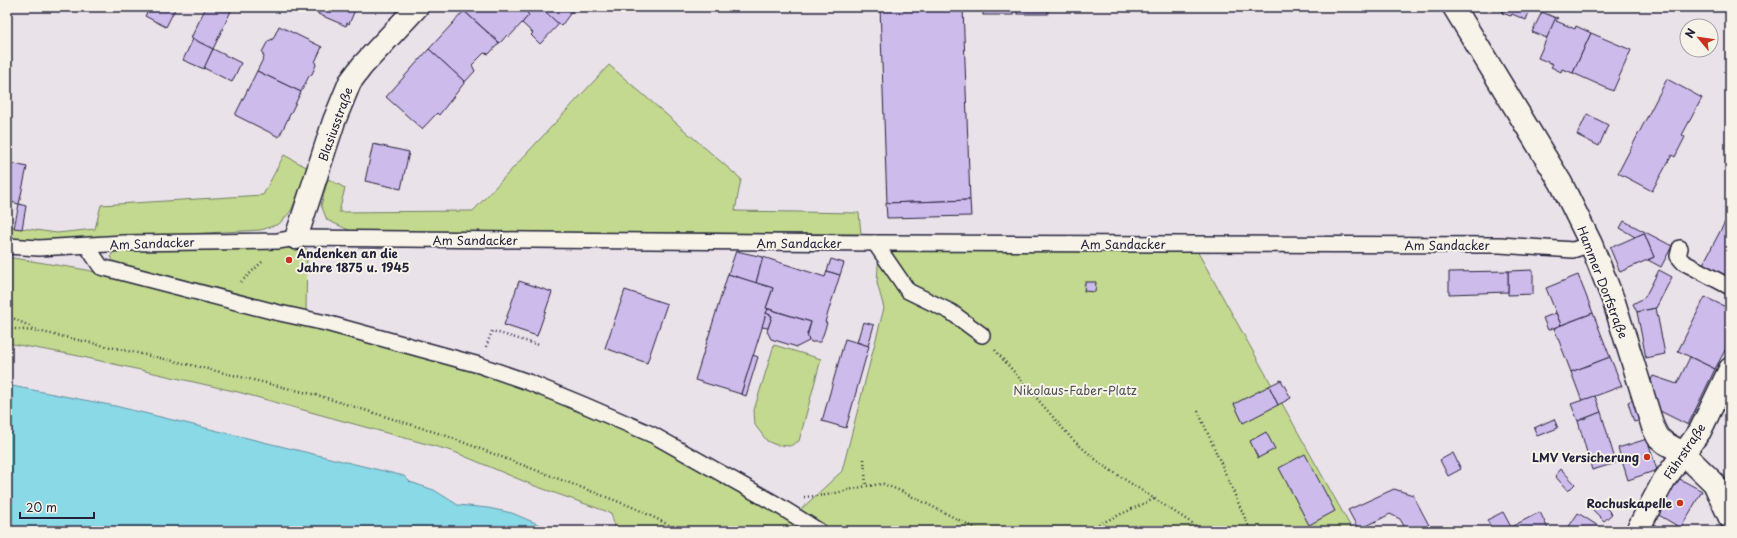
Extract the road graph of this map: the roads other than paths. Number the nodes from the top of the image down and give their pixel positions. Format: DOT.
graph roads {
  1 [pos="417,7"];
  2 [pos="1454,7"];
  3 [pos="287,239"];
  4 [pos="875,243"];
  5 [pos="1591,244"];
  6 [pos="7,246"];
  7 [pos="87,246"];
  8 [pos="1680,248"];
  9 [pos="1730,287"];
  10 [pos="982,335"];
  11 [pos="1730,369"];
  12 [pos="1683,453"];
  13 [pos="1726,498"];
  14 [pos="1730,518"];
  15 [pos="819,531"];
  16 [pos="1636,531"];
  1 -- 3 [label="street, Blasiusstraße"];
  2 -- 5 [label="street, Hammer Dorfstraße"];
  3 -- 4 [label="lane, Am Sandacker"];
  3 -- 7 [label="lane, Am Sandacker"];
  4 -- 5 [label="lane, Am Sandacker"];
  4 -- 10 [label="lane"];
  5 -- 12 [label="street, Hammer Dorfstraße"];
  6 -- 7 [label="lane, Am Sandacker"];
  7 -- 15 [label="lane"];
  8 -- 9 [label="lane"];
  11 -- 12 [label="street, Fährstraße"];
  12 -- 13 [label="street, Hammer Dorfstraße"];
  12 -- 16 [label="street, Fährstraße"];
  13 -- 14 [label="street, Hammer Dorfstraße"];
}
